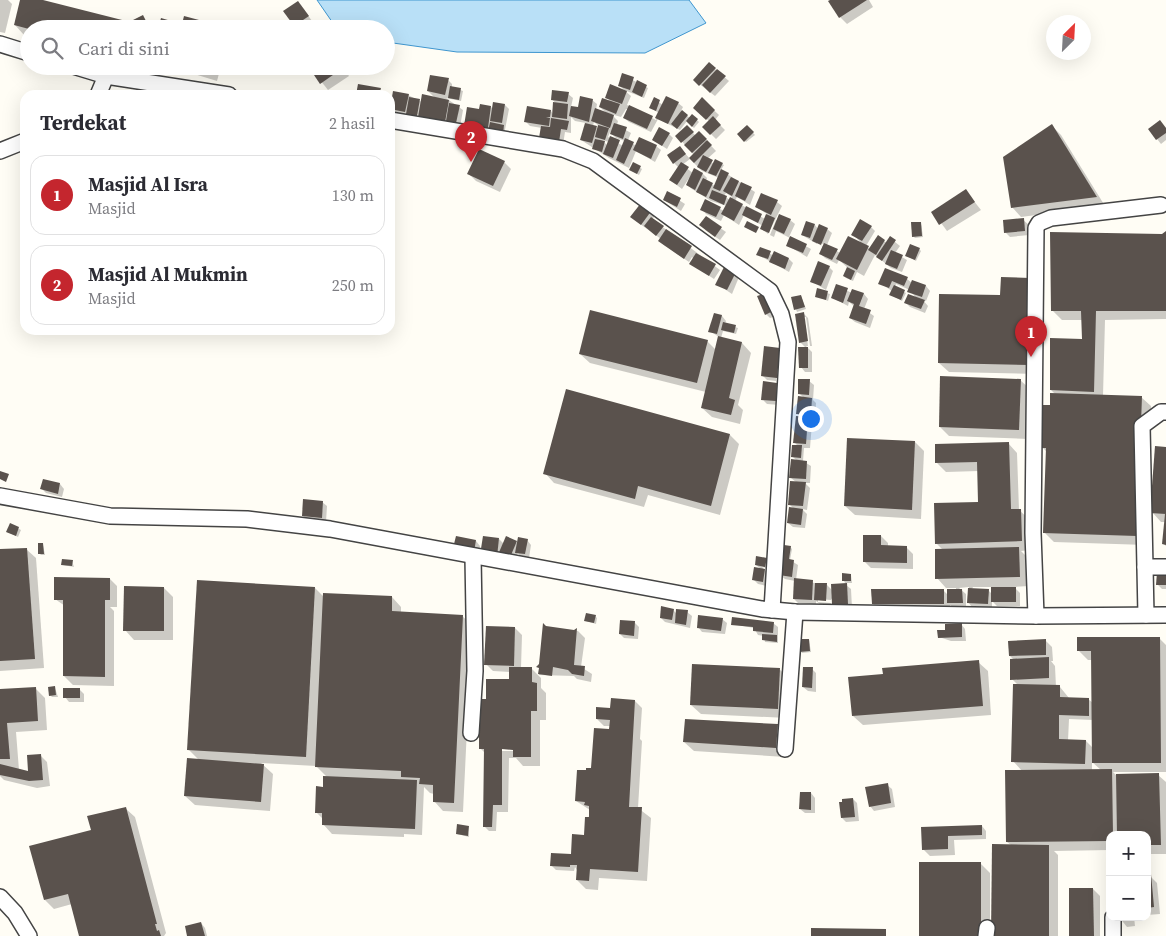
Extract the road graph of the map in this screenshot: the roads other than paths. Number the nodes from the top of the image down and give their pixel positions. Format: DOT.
graph roads {
  1 [pos="0,44"];
  2 [pos="20,50"];
  3 [pos="103,75"];
  4 [pos="106,76"];
  5 [pos="100,90"];
  6 [pos="197,90"];
  7 [pos="395,121"];
  8 [pos="20,143"];
  9 [pos="0,151"];
  10 [pos="1161,205"];
  11 [pos="1166,412"];
  12 [pos="0,496"];
  13 [pos="473,557"];
  14 [pos="1145,567"];
  15 [pos="1166,567"];
  16 [pos="772,610"];
  17 [pos="795,612"];
  18 [pos="1146,615"];
  19 [pos="1166,615"];
  20 [pos="1036,616"];
  21 [pos="471,733"];
  22 [pos="785,749"];
  23 [pos="0,897"];
  24 [pos="1113,921"];
  25 [pos="29,936"];
  26 [pos="1113,936"];
  1 -- 2 [label="street"];
  3 -- 4 [label="street"];
  4 -- 5 [label="street"];
  4 -- 6 [label="street"];
  7 -- 16 [label="street"];
  8 -- 9 [label="street"];
  10 -- 20 [label="street"];
  11 -- 14 [label="street"];
  12 -- 13 [label="street"];
  13 -- 16 [label="street"];
  13 -- 21 [label="street"];
  14 -- 15 [label="street"];
  14 -- 18 [label="street"];
  16 -- 17 [label="street"];
  17 -- 20 [label="street"];
  17 -- 22 [label="street"];
  18 -- 19 [label="street"];
  18 -- 20 [label="street"];
  23 -- 25 [label="street"];
  24 -- 26 [label="street"];
}
